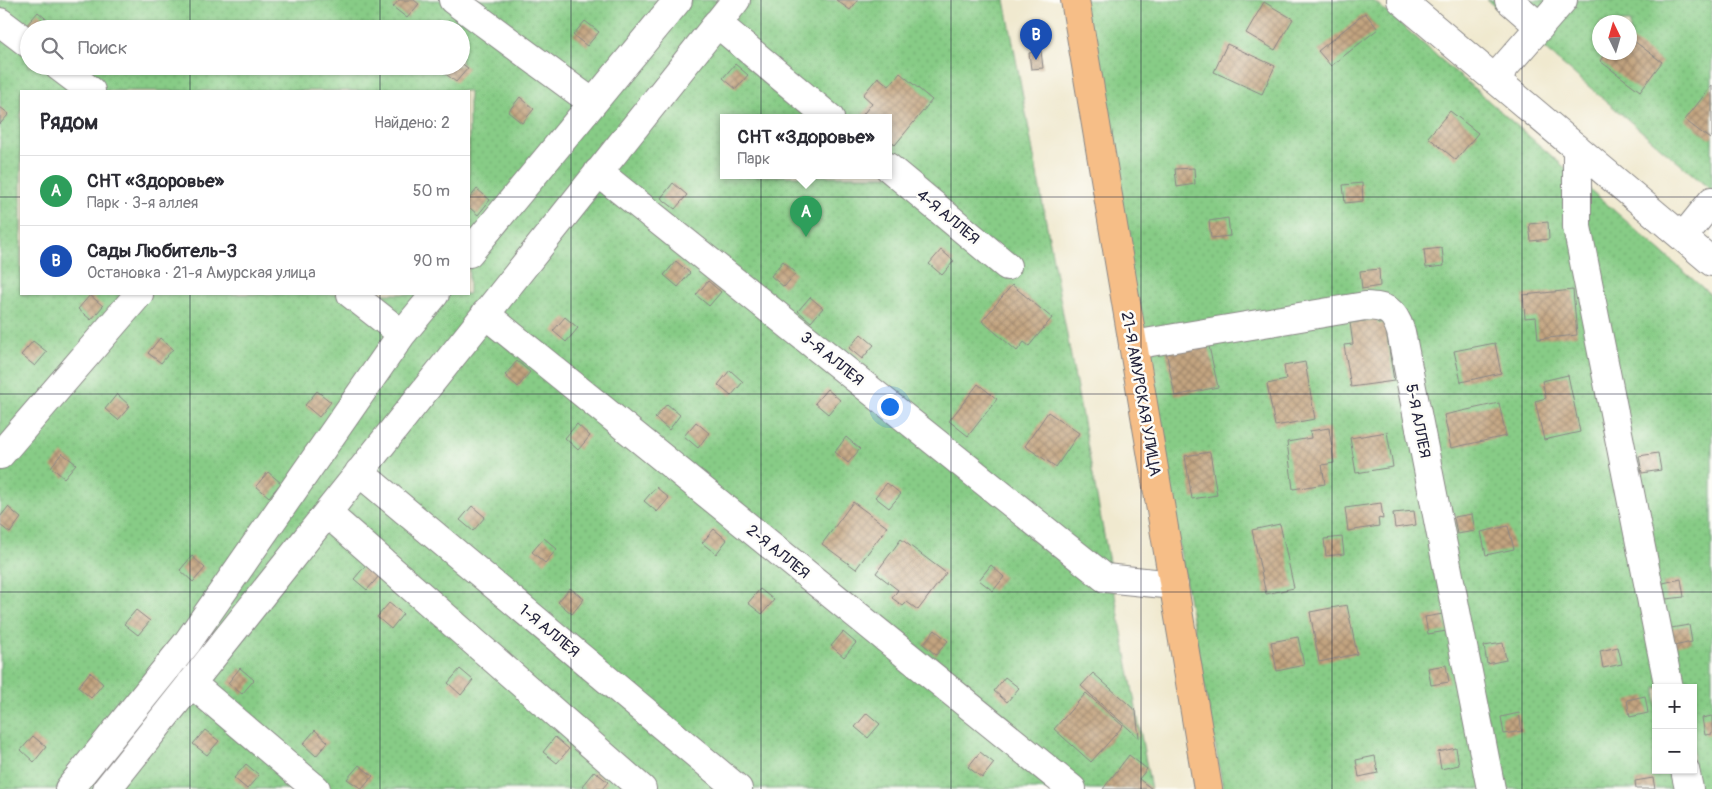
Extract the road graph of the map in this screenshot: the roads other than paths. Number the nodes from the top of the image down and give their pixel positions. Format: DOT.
graph roads {
  1 [pos="453,0"];
  2 [pos="678,0"];
  3 [pos="736,0"];
  4 [pos="1075,0"];
  5 [pos="1401,0"];
  6 [pos="1509,0"];
  7 [pos="1563,0"];
  8 [pos="717,23"];
  9 [pos="1540,27"];
  10 [pos="70,75"];
  11 [pos="1494,79"];
  12 [pos="90,90"];
  13 [pos="593,103"];
  14 [pos="825,114"];
  15 [pos="1577,148"];
  16 [pos="892,170"];
  17 [pos="598,172"];
  18 [pos="1712,201"];
  19 [pos="1684,238"];
  20 [pos="470,252"];
  21 [pos="1712,262"];
  22 [pos="1007,266"];
  23 [pos="138,295"];
  24 [pos="352,295"];
  25 [pos="434,295"];
  26 [pos="485,314"];
  27 [pos="402,334"];
  28 [pos="1133,344"];
  29 [pos="0,455"];
  30 [pos="359,472"];
  31 [pos="327,513"];
  32 [pos="1174,585"];
  33 [pos="191,683"];
  34 [pos="1668,684"];
  35 [pos="1686,774"];
  36 [pos="69,789"];
  37 [pos="107,789"];
  38 [pos="316,789"];
  39 [pos="642,789"];
  40 [pos="738,789"];
  41 [pos="1072,789"];
  42 [pos="1208,789"];
  43 [pos="1491,789"];
  44 [pos="1689,789"];
  1 -- 13 [label="street"];
  2 -- 13 [label="street"];
  3 -- 8 [label="street"];
  4 -- 28 [label="main road, 21-Я АМУРСКАЯ УЛИЦА"];
  5 -- 11 [label="street"];
  6 -- 9 [label="street"];
  7 -- 9 [label="street"];
  8 -- 14 [label="street"];
  8 -- 17 [label="street"];
  9 -- 11 [label="street"];
  10 -- 12 [label="street"];
  11 -- 15 [label="street"];
  13 -- 20 [label="street"];
  15 -- 19 [label="street"];
  15 -- 34 [label="street"];
  16 -- 22 [label="street, 4-Я АЛЛЕЯ"];
  17 -- 26 [label="street"];
  17 -- 32 [label="street, 3-Я АЛЛЕЯ"];
  18 -- 19 [label="street"];
  19 -- 21 [label="street"];
  23 -- 29 [label="street"];
  24 -- 27 [label="street"];
  25 -- 27 [label="street"];
  26 -- 30 [label="street"];
  26 -- 41 [label="street, 2-Я АЛЛЕЯ"];
  27 -- 36 [label="street"];
  28 -- 32 [label="main road, 21-Я АМУРСКАЯ УЛИЦА"];
  28 -- 43 [label="street, 5-Я АЛЛЕЯ"];
  30 -- 31 [label="street"];
  30 -- 40 [label="street, 1-Я АЛЛЕЯ"];
  31 -- 33 [label="street"];
  31 -- 39 [label="street"];
  32 -- 42 [label="main road, 21-Я АМУРСКАЯ УЛИЦА"];
  33 -- 37 [label="street"];
  33 -- 38 [label="street"];
  35 -- 44 [label="street"];
}
